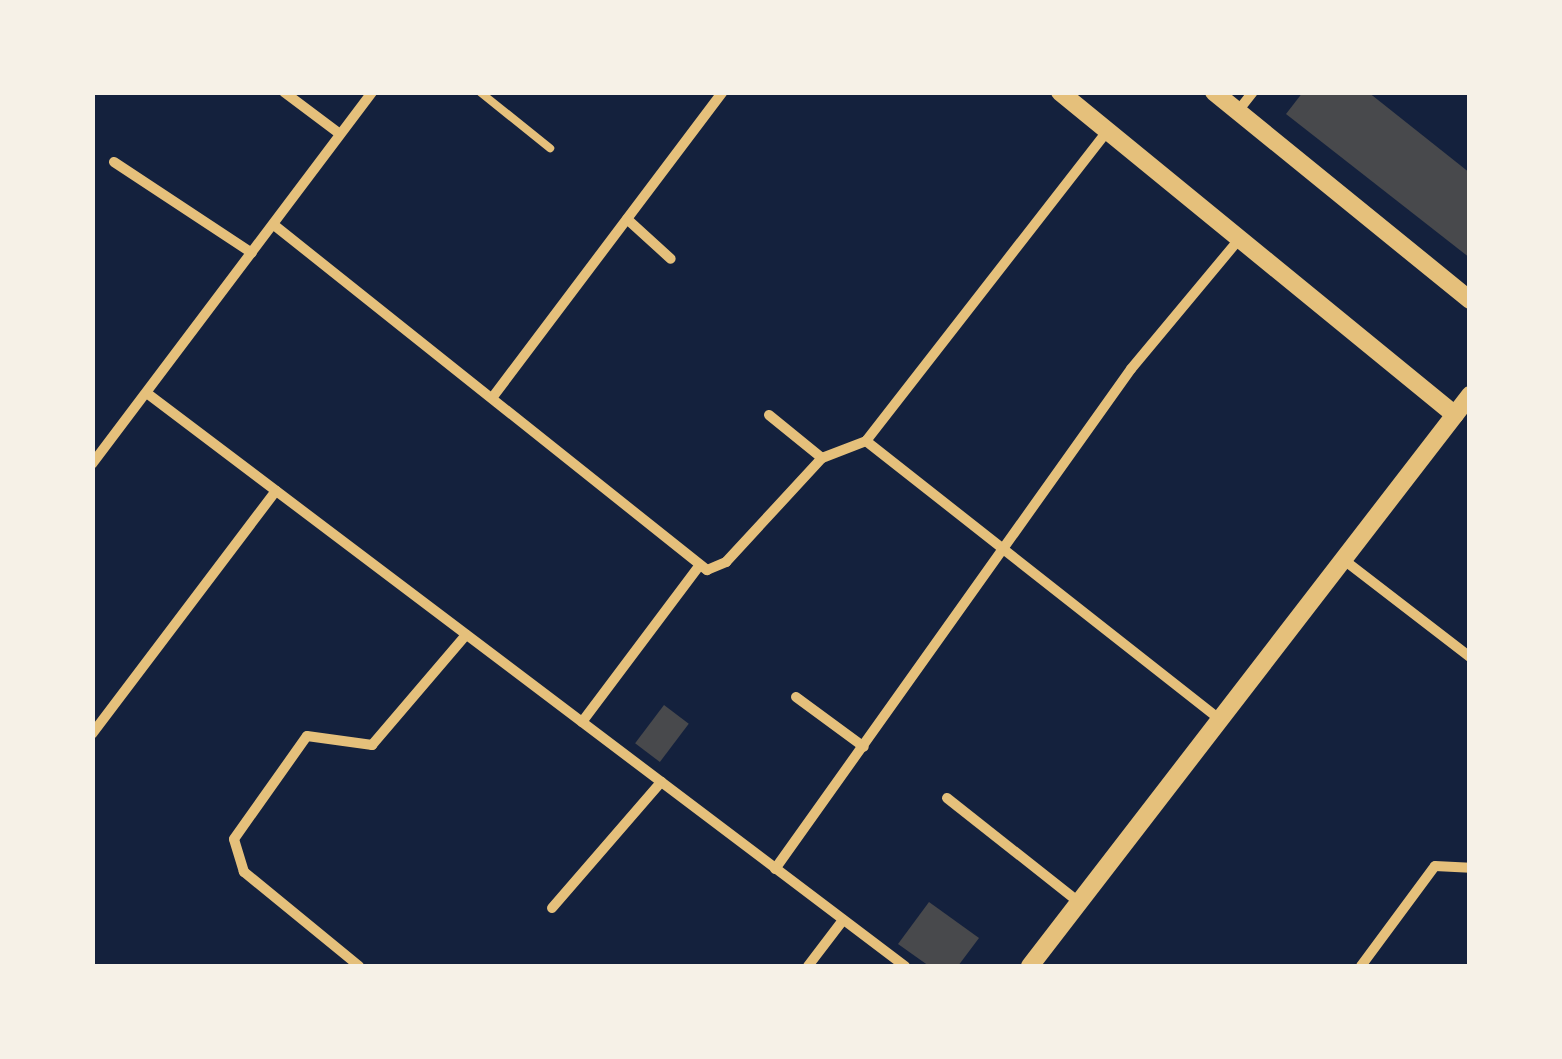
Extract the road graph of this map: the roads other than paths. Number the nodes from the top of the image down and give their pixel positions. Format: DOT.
graph roads {
  1 [pos="284,92"];
  2 [pos="372,92"];
  3 [pos="480,92"];
  4 [pos="723,92"];
  5 [pos="1060,92"];
  6 [pos="1214,92"];
  7 [pos="1253,92"];
  8 [pos="1238,111"];
  9 [pos="1108,130"];
  10 [pos="340,134"];
  11 [pos="550,148"];
  12 [pos="114,162"];
  13 [pos="627,219"];
  14 [pos="274,224"];
  15 [pos="1242,235"];
  16 [pos="252,253"];
  17 [pos="672,259"];
  18 [pos="1470,300"];
  19 [pos="148,394"];
  20 [pos="1470,396"];
  21 [pos="492,398"];
  22 [pos="769,415"];
  23 [pos="1455,415"];
  24 [pos="866,440"];
  25 [pos="94,458"];
  26 [pos="822,458"];
  27 [pos="276,492"];
  28 [pos="1005,542"];
  29 [pos="1344,560"];
  30 [pos="698,566"];
  31 [pos="466,634"];
  32 [pos="1470,657"];
  33 [pos="796,698"];
  34 [pos="1220,720"];
  35 [pos="582,722"];
  36 [pos="92,734"];
  37 [pos="864,747"];
  38 [pos="660,782"];
  39 [pos="947,798"];
  40 [pos="1470,868"];
  41 [pos="775,869"];
  42 [pos="1080,902"];
  43 [pos="552,908"];
  44 [pos="843,920"];
  45 [pos="344,962"];
  46 [pos="360,966"];
  47 [pos="808,966"];
  48 [pos="904,966"];
  49 [pos="1033,966"];
  50 [pos="1361,966"];
  1 -- 10 [label="street"];
  2 -- 10 [label="street"];
  3 -- 11 [label="lane"];
  4 -- 13 [label="street"];
  5 -- 9 [label="street"];
  6 -- 8 [label="street"];
  7 -- 8 [label="street"];
  8 -- 18 [label="street"];
  9 -- 15 [label="street"];
  9 -- 24 [label="street"];
  10 -- 14 [label="street"];
  12 -- 16 [label="street"];
  13 -- 17 [label="street"];
  13 -- 21 [label="street"];
  14 -- 16 [label="street"];
  14 -- 21 [label="street"];
  15 -- 23 [label="street"];
  15 -- 28 [label="street"];
  16 -- 19 [label="street"];
  19 -- 25 [label="street"];
  19 -- 27 [label="street"];
  20 -- 23 [label="street"];
  21 -- 30 [label="street"];
  22 -- 26 [label="street"];
  23 -- 29 [label="street"];
  24 -- 26 [label="street"];
  24 -- 28 [label="street"];
  26 -- 30 [label="street"];
  27 -- 31 [label="street"];
  27 -- 36 [label="street"];
  28 -- 34 [label="street"];
  28 -- 37 [label="street"];
  29 -- 32 [label="street"];
  29 -- 34 [label="street"];
  30 -- 35 [label="street"];
  31 -- 35 [label="street"];
  31 -- 45 [label="street"];
  33 -- 37 [label="street"];
  34 -- 42 [label="street"];
  35 -- 38 [label="street"];
  37 -- 41 [label="street"];
  38 -- 41 [label="street"];
  38 -- 43 [label="street"];
  39 -- 42 [label="street"];
  40 -- 50 [label="street"];
  41 -- 44 [label="street"];
  42 -- 49 [label="street"];
  44 -- 47 [label="street"];
  44 -- 48 [label="street"];
  45 -- 46 [label="street"];
}
